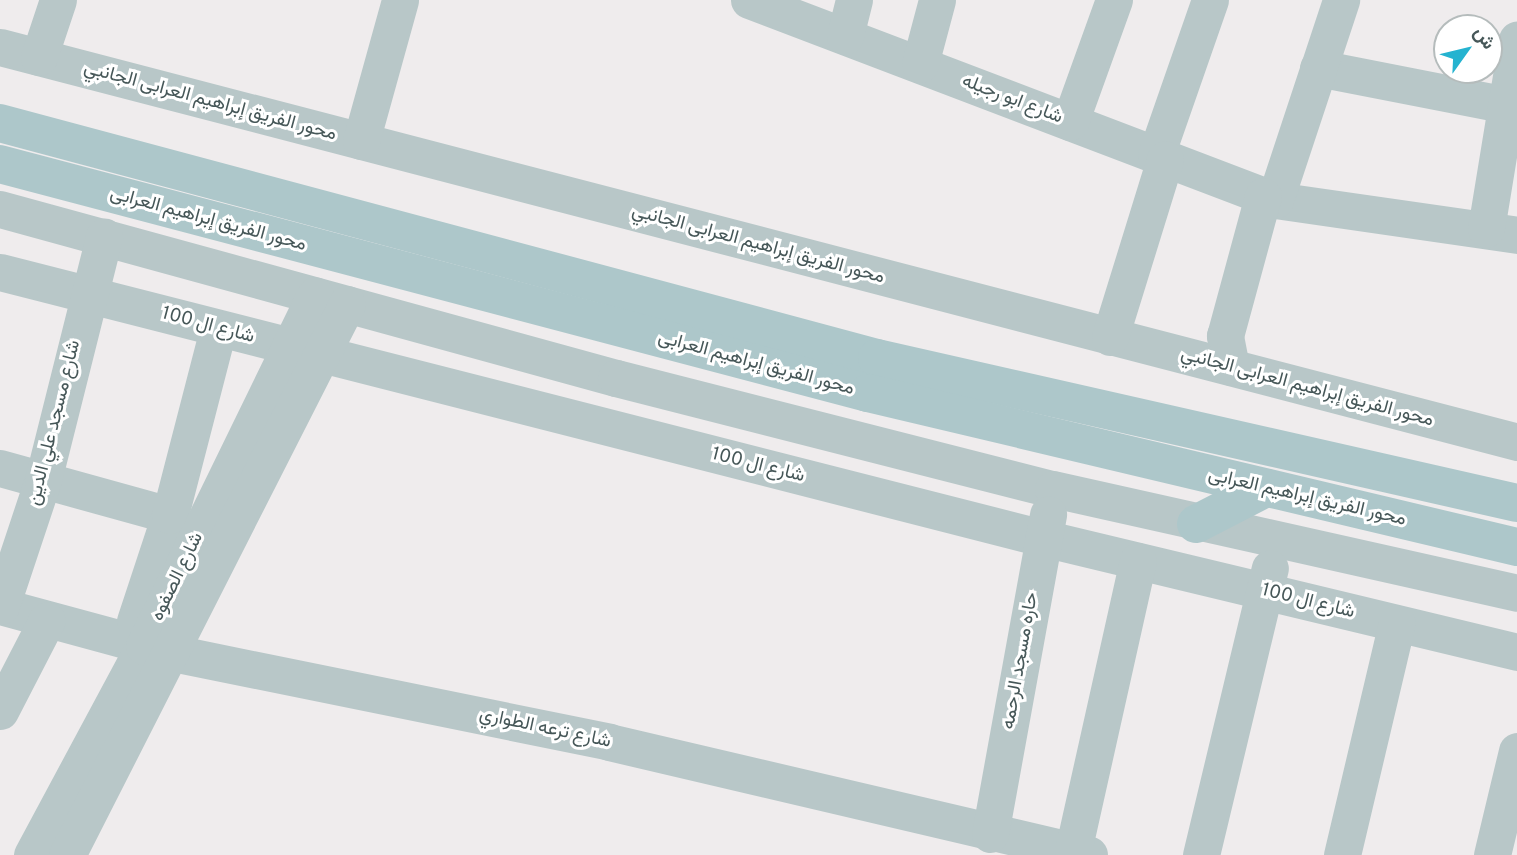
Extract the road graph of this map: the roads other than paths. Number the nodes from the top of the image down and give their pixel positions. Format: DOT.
graph roads {
  1 [pos="58,0"];
  2 [pos="400,0"];
  3 [pos="749,0"];
  4 [pos="855,0"];
  5 [pos="937,0"];
  6 [pos="1114,0"];
  7 [pos="1210,0"];
  8 [pos="1341,0"];
  9 [pos="845,36"];
  10 [pos="1517,40"];
  11 [pos="0,47"];
  12 [pos="38,57"];
  13 [pos="920,64"];
  14 [pos="1318,68"];
  15 [pos="1506,105"];
  16 [pos="0,122"];
  17 [pos="1070,122"];
  18 [pos="361,141"];
  19 [pos="1161,157"];
  20 [pos="0,164"];
  21 [pos="1269,198"];
  22 [pos="0,209"];
  23 [pos="1501,232"];
  24 [pos="104,237"];
  25 [pos="0,272"];
  26 [pos="86,295"];
  27 [pos="331,299"];
  28 [pos="218,329"];
  29 [pos="1110,337"];
  30 [pos="306,352"];
  31 [pos="1231,367"];
  32 [pos="1517,442"];
  33 [pos="0,468"];
  34 [pos="43,480"];
  35 [pos="1266,488"];
  36 [pos="1053,489"];
  37 [pos="1517,503"];
  38 [pos="170,515"];
  39 [pos="1196,524"];
  40 [pos="1044,538"];
  41 [pos="1275,542"];
  42 [pos="1517,547"];
  43 [pos="1138,561"];
  44 [pos="1265,592"];
  45 [pos="1517,593"];
  46 [pos="0,606"];
  47 [pos="47,620"];
  48 [pos="1397,624"];
  49 [pos="148,647"];
  50 [pos="1517,652"];
  51 [pos="0,711"];
  52 [pos="1517,751"];
  53 [pos="990,834"];
  54 [pos="1081,853"];
  55 [pos="32,855"];
  56 [pos="67,855"];
  57 [pos="1201,855"];
  58 [pos="1342,855"];
  59 [pos="1492,855"];
  1 -- 12 [label="street"];
  2 -- 18 [label="street"];
  3 -- 9 [label="street, شارع ابو رجيله"];
  4 -- 9 [label="street"];
  5 -- 13 [label="street"];
  6 -- 17 [label="street"];
  7 -- 19 [label="street"];
  8 -- 14 [label="street"];
  9 -- 13 [label="street, شارع ابو رجيله"];
  10 -- 15 [label="street"];
  11 -- 12 [label="street, محور الفريق إبراهيم العرابى الجانبي"];
  12 -- 18 [label="street, محور الفريق إبراهيم العرابى الجانبي"];
  13 -- 17 [label="street, شارع ابو رجيله"];
  14 -- 15 [label="street"];
  14 -- 21 [label="street"];
  15 -- 23 [label="street"];
  16 -- 37 [label="main road, محور الفريق إبراهيم العرابى"];
  17 -- 19 [label="street, شارع ابو رجيله"];
  18 -- 29 [label="street, محور الفريق إبراهيم العرابى الجانبي"];
  19 -- 21 [label="street, شارع ابو رجيله"];
  19 -- 29 [label="street"];
  20 -- 35 [label="main road, محور الفريق إبراهيم العرابى"];
  21 -- 23 [label="street, شارع ابو رجيله"];
  21 -- 31 [label="street"];
  22 -- 24 [label="street"];
  24 -- 26 [label="street, شارع مسجد علي الدين"];
  24 -- 27 [label="street"];
  25 -- 26 [label="street, شارع ال 100"];
  26 -- 28 [label="street, شارع ال 100"];
  26 -- 34 [label="street, شارع مسجد علي الدين"];
  27 -- 30 [label="street, شارع الصفوه"];
  27 -- 36 [label="street"];
  28 -- 30 [label="street, شارع ال 100"];
  28 -- 38 [label="street"];
  29 -- 31 [label="street, محور الفريق إبراهيم العرابى الجانبي"];
  30 -- 40 [label="street, شارع ال 100"];
  30 -- 49 [label="street, شارع الصفوه"];
  31 -- 32 [label="street, محور الفريق إبراهيم العرابى الجانبي"];
  33 -- 34 [label="street"];
  34 -- 38 [label="street"];
  34 -- 46 [label="street, شارع مسجد علي الدين"];
  35 -- 39 [label="main road"];
  35 -- 42 [label="main road, محور الفريق إبراهيم العرابى"];
  36 -- 39 [label="street"];
  36 -- 40 [label="street, حاره مسجد الرحمه"];
  38 -- 49 [label="street"];
  39 -- 41 [label="street"];
  40 -- 43 [label="street, شارع ال 100"];
  40 -- 53 [label="street, حاره مسجد الرحمه"];
  41 -- 44 [label="street"];
  41 -- 45 [label="street"];
  43 -- 44 [label="street, شارع ال 100"];
  43 -- 54 [label="street"];
  44 -- 48 [label="street, شارع ال 100"];
  44 -- 57 [label="street"];
  46 -- 47 [label="street, شارع ترعه الطواري"];
  47 -- 49 [label="street, شارع ترعه الطواري"];
  47 -- 51 [label="street"];
  48 -- 50 [label="street, شارع ال 100"];
  48 -- 58 [label="street"];
  49 -- 53 [label="street, شارع ترعه الطواري"];
  49 -- 55 [label="street, شارع الصفوه"];
  49 -- 56 [label="street, شارع الصفوه"];
  52 -- 59 [label="street"];
  53 -- 54 [label="street, شارع ترعه الطواري"];
}
